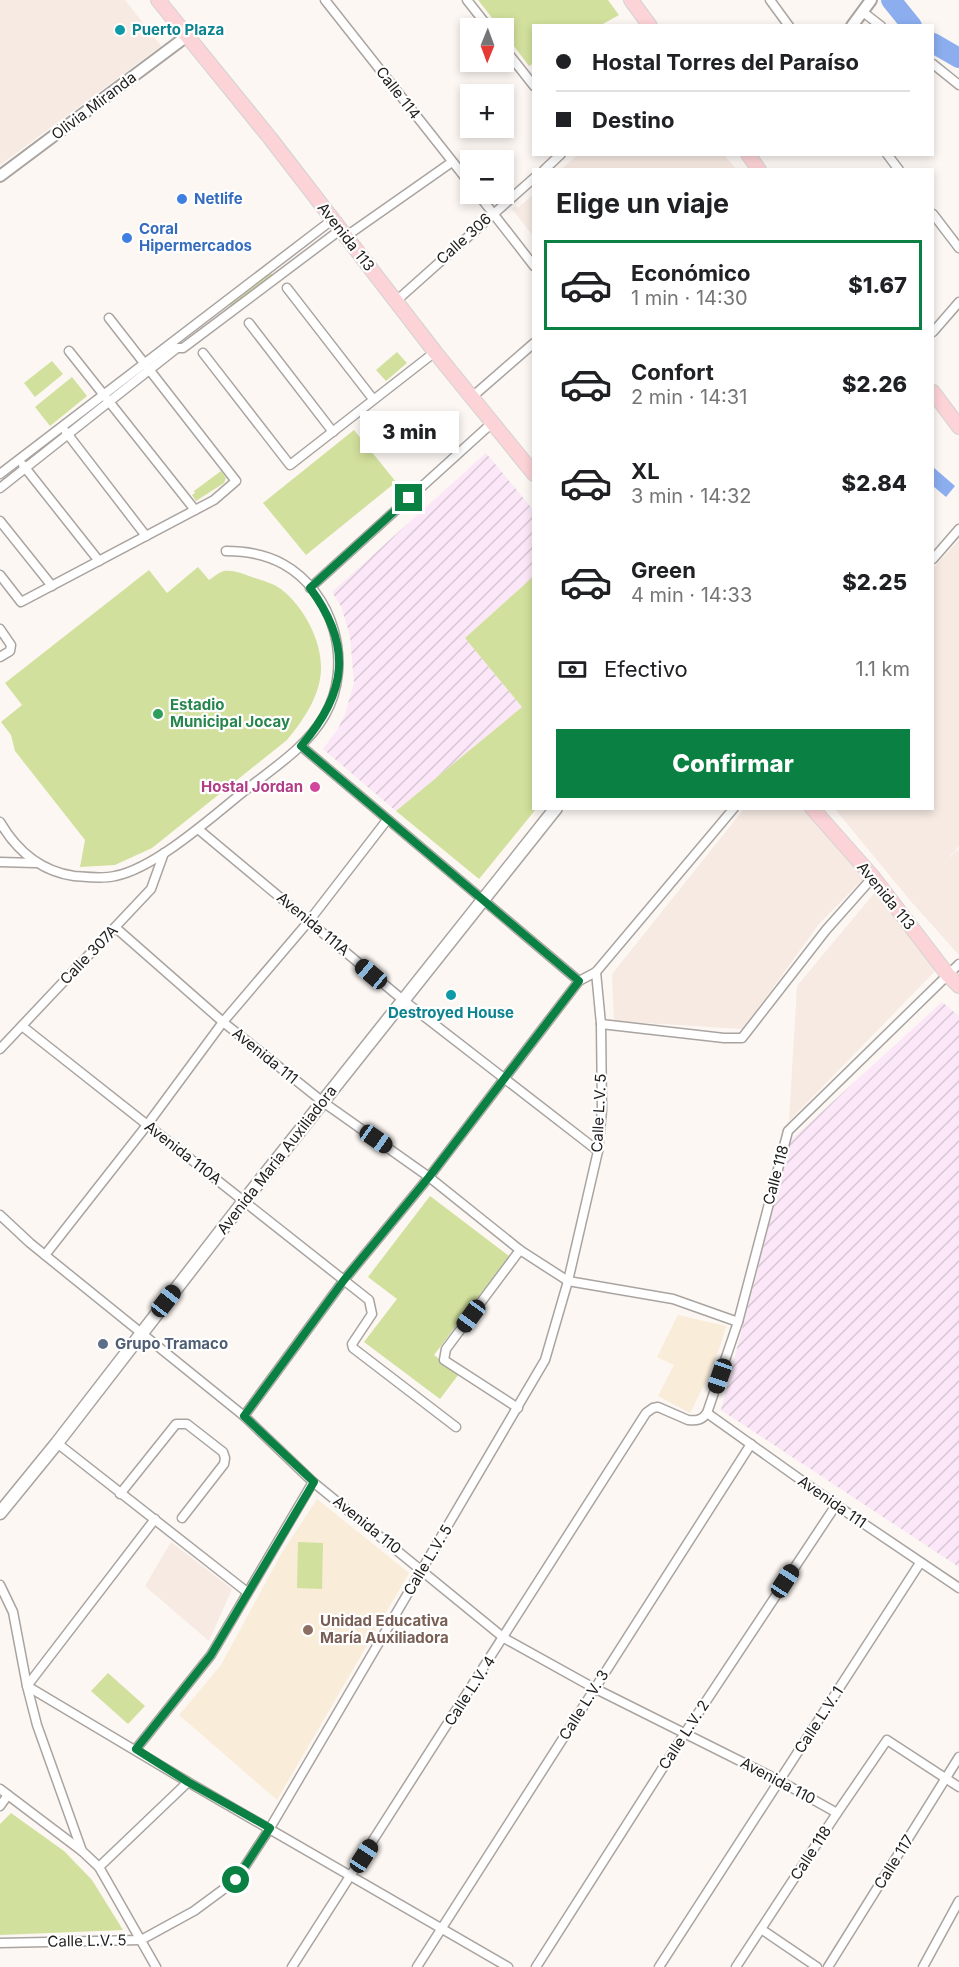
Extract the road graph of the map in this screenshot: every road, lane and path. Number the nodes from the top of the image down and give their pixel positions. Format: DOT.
graph roads {
  1 [pos="158,0"];
  2 [pos="325,0"];
  3 [pos="467,0"];
  4 [pos="631,0"];
  5 [pos="770,0"];
  6 [pos="872,0"];
  7 [pos="863,12"];
  8 [pos="481,18"];
  9 [pos="649,24"];
  10 [pos="788,24"];
  11 [pos="854,24"];
  12 [pos="878,24"];
  13 [pos="187,36"];
  14 [pos="514,61"];
  15 [pos="934,65"];
  16 [pos="532,83"];
  17 [pos="959,85"];
  18 [pos="559,156"];
  19 [pos="452,162"];
  20 [pos="545,168"];
  21 [pos="460,172"];
  22 [pos="0,176"];
  23 [pos="532,180"];
  24 [pos="486,204"];
  25 [pos="493,213"];
  26 [pos="934,215"];
  27 [pos="339,229"];
  28 [pos="959,248"];
  29 [pos="532,263"];
  30 [pos="271,268"];
  31 [pos="278,277"];
  32 [pos="287,288"];
  33 [pos="395,302"];
  34 [pos="959,302"];
  35 [pos="220,306"];
  36 [pos="228,315"];
  37 [pos="109,318"];
  38 [pos="249,323"];
  39 [pos="934,331"];
  40 [pos="532,345"];
  41 [pos="69,351"];
  42 [pos="435,352"];
  43 [pos="203,353"];
  44 [pos="147,367"];
  45 [pos="934,393"];
  46 [pos="472,397"];
  47 [pos="106,398"];
  48 [pos="373,399"];
  49 [pos="492,423"];
  50 [pos="959,427"];
  51 [pos="65,431"];
  52 [pos="333,432"];
  53 [pos="19,460"];
  54 [pos="25,468"];
  55 [pos="532,472"];
  56 [pos="0,474"];
  57 [pos="0,488"];
  58 [pos="195,510"];
  59 [pos="0,521"];
  60 [pos="959,529"];
  61 [pos="146,536"];
  62 [pos="226,550"];
  63 [pos="934,558"];
  64 [pos="99,561"];
  65 [pos="0,575"];
  66 [pos="52,586"];
  67 [pos="310,588"];
  68 [pos="0,629"];
  69 [pos="0,657"];
  70 [pos="301,746"];
  71 [pos="554,810"];
  72 [pos="732,810"];
  73 [pos="814,810"];
  74 [pos="387,820"];
  75 [pos="0,822"];
  76 [pos="198,829"];
  77 [pos="164,852"];
  78 [pos="0,862"];
  79 [pos="36,863"];
  80 [pos="873,878"];
  81 [pos="484,900"];
  82 [pos="309,921"];
  83 [pos="116,927"];
  84 [pos="959,964"];
  85 [pos="596,972"];
  86 [pos="948,975"];
  87 [pos="579,981"];
  88 [pos="959,986"];
  89 [pos="403,1000"];
  90 [pos="223,1022"];
  91 [pos="601,1024"];
  92 [pos="22,1026"];
  93 [pos="0,1033"];
  94 [pos="6,1041"];
  95 [pos="0,1049"];
  96 [pos="505,1078"];
  97 [pos="323,1102"];
  98 [pos="147,1125"];
  99 [pos="598,1151"];
  100 [pos="429,1177"];
  101 [pos="244,1201"];
  102 [pos="0,1215"];
  103 [pos="520,1250"];
  104 [pos="45,1255"];
  105 [pos="344,1280"];
  106 [pos="568,1281"];
  107 [pos="738,1322"];
  108 [pos="141,1334"];
  109 [pos="518,1408"];
  110 [pos="707,1413"];
  111 [pos="244,1416"];
  112 [pos="456,1427"];
  113 [pos="57,1443"];
  114 [pos="751,1444"];
  115 [pos="314,1482"];
  116 [pos="120,1494"];
  117 [pos="836,1505"];
  118 [pos="0,1513"];
  119 [pos="182,1518"];
  120 [pos="155,1519"];
  121 [pos="920,1563"];
  122 [pos="423,1570"];
  123 [pos="0,1585"];
  124 [pos="959,1588"];
  125 [pos="247,1592"];
  126 [pos="504,1638"];
  127 [pos="27,1686"];
  128 [pos="594,1688"];
  129 [pos="685,1733"];
  130 [pos="136,1749"];
  131 [pos="959,1756"];
  132 [pos="946,1779"];
  133 [pos="780,1781"];
  134 [pos="188,1782"];
  135 [pos="959,1787"];
  136 [pos="0,1789"];
  137 [pos="8,1795"];
  138 [pos="0,1806"];
  139 [pos="837,1813"];
  140 [pos="270,1828"];
  141 [pos="82,1851"];
  142 [pos="99,1867"];
  143 [pos="351,1876"];
  144 [pos="959,1902"];
  145 [pos="442,1928"];
  146 [pos="760,1929"];
  147 [pos="141,1940"];
  148 [pos="0,1943"];
  149 [pos="156,1967"];
  150 [pos="292,1967"];
  151 [pos="417,1967"];
  152 [pos="508,1967"];
  153 [pos="536,1967"];
  154 [pos="659,1967"];
  155 [pos="736,1967"];
  156 [pos="818,1967"];
  157 [pos="828,1967"];
  158 [pos="923,1967"];
  1 -- 13 [label="main road, Avenida 113"];
  2 -- 19 [label="street, Calle 114"];
  3 -- 8 [label="street"];
  4 -- 9 [label="main road"];
  5 -- 10 [label="street"];
  6 -- 7 [label="street"];
  7 -- 11 [label="street"];
  7 -- 12 [label="street"];
  13 -- 22 [label="street, Olivia Miranda"];
  13 -- 27 [label="main road, Avenida 113"];
  14 -- 16 [label="street"];
  15 -- 17 [label="street"];
  18 -- 20 [label="street"];
  19 -- 21 [label="street, Calle 114"];
  19 -- 27 [label="street"];
  23 -- 25 [label="street, Calle 306"];
  24 -- 25 [label="street"];
  25 -- 29 [label="street"];
  25 -- 33 [label="street, Calle 306"];
  26 -- 28 [label="street"];
  27 -- 30 [label="street"];
  27 -- 31 [label="street"];
  27 -- 33 [label="main road, Avenida 113"];
  30 -- 31 [label="street"];
  30 -- 35 [label="street"];
  31 -- 36 [label="street"];
  32 -- 48 [label="street"];
  33 -- 42 [label="main road, Avenida 113"];
  34 -- 39 [label="street"];
  35 -- 36 [label="street"];
  35 -- 44 [label="street"];
  36 -- 44 [label="street"];
  37 -- 44 [label="street"];
  38 -- 52 [label="street"];
  40 -- 46 [label="street"];
  41 -- 47 [label="street"];
  42 -- 46 [label="main road, Avenida 113"];
  42 -- 48 [label="street"];
  43 -- 52 [label="street"];
  44 -- 47 [label="street"];
  44 -- 58 [label="street"];
  45 -- 50 [label="main road"];
  46 -- 49 [label="main road, Avenida 113"];
  47 -- 51 [label="street"];
  47 -- 58 [label="street"];
  48 -- 52 [label="street"];
  49 -- 55 [label="main road, Avenida 113"];
  49 -- 67 [label="street"];
  51 -- 53 [label="street"];
  51 -- 54 [label="street"];
  51 -- 61 [label="street"];
  53 -- 54 [label="street"];
  53 -- 56 [label="street"];
  54 -- 57 [label="street"];
  54 -- 64 [label="street"];
  58 -- 61 [label="street"];
  59 -- 66 [label="street"];
  60 -- 63 [label="street"];
  61 -- 64 [label="street"];
  62 -- 67 [label="street"];
  64 -- 66 [label="street"];
  65 -- 66 [label="street"];
  67 -- 70 [label="street"];
  68 -- 69 [label="street"];
  70 -- 74 [label="street"];
  70 -- 76 [label="street"];
  71 -- 81 [label="main road, Avenida Maria Auxiliadora"];
  72 -- 85 [label="street"];
  73 -- 80 [label="main road, Avenida 113"];
  74 -- 81 [label="street"];
  74 -- 82 [label="street"];
  75 -- 79 [label="street"];
  76 -- 77 [label="street"];
  76 -- 82 [label="street, Avenida 111A"];
  77 -- 79 [label="street"];
  77 -- 83 [label="street, Calle 307A"];
  78 -- 79 [label="street"];
  80 -- 86 [label="main road, Avenida 113"];
  80 -- 91 [label="street"];
  81 -- 87 [label="street"];
  81 -- 89 [label="main road, Avenida Maria Auxiliadora"];
  82 -- 89 [label="street, Avenida 111A"];
  82 -- 90 [label="street"];
  83 -- 90 [label="street, Avenida 111"];
  83 -- 92 [label="street, Calle 307A"];
  84 -- 86 [label="street, Calle 118"];
  85 -- 87 [label="street"];
  85 -- 91 [label="street, Calle L.V. 5"];
  86 -- 88 [label="main road, Avenida 113"];
  86 -- 107 [label="street, Calle 118"];
  87 -- 96 [label="street"];
  89 -- 96 [label="street, Avenida 111A"];
  89 -- 97 [label="main road, Avenida Maria Auxiliadora"];
  90 -- 97 [label="street, Avenida 111"];
  90 -- 98 [label="street"];
  91 -- 99 [label="street, Calle L.V. 5"];
  92 -- 94 [label="street, Calle 307A"];
  92 -- 98 [label="street, Avenida 110A"];
  93 -- 94 [label="street"];
  94 -- 95 [label="street, Calle 307A"];
  96 -- 99 [label="street, Avenida 111A"];
  96 -- 100 [label="street"];
  97 -- 100 [label="street, Avenida 111"];
  97 -- 101 [label="main road, Avenida Maria Auxiliadora"];
  98 -- 101 [label="street, Avenida 110A"];
  98 -- 104 [label="street"];
  99 -- 106 [label="street, Calle L.V. 5"];
  100 -- 103 [label="street, Avenida 111"];
  100 -- 105 [label="street"];
  101 -- 105 [label="street, Avenida 110A"];
  101 -- 108 [label="main road, Avenida Maria Auxiliadora"];
  102 -- 104 [label="street, Avenida 110"];
  103 -- 106 [label="street, Avenida 111"];
  103 -- 109 [label="street"];
  104 -- 108 [label="street, Avenida 110"];
  105 -- 111 [label="street"];
  105 -- 112 [label="street, Avenida 110A"];
  106 -- 107 [label="street"];
  106 -- 109 [label="street, Calle L.V. 5"];
  107 -- 110 [label="street, Calle 118"];
  108 -- 111 [label="street, Avenida 110"];
  108 -- 113 [label="main road, Avenida Maria Auxiliadora"];
  109 -- 122 [label="street, Calle L.V. 5"];
  110 -- 114 [label="street, Avenida 111"];
  110 -- 126 [label="street, Calle L.V. 4"];
  111 -- 115 [label="street, Avenida 110"];
  113 -- 116 [label="street"];
  113 -- 118 [label="main road, Avenida Maria Auxiliadora"];
  114 -- 117 [label="street, Avenida 111"];
  114 -- 128 [label="street, Calle L.V. 3"];
  115 -- 122 [label="street, Avenida 110"];
  115 -- 125 [label="street"];
  116 -- 119 [label="street"];
  116 -- 120 [label="street"];
  117 -- 121 [label="street, Avenida 111"];
  117 -- 129 [label="street, Calle L.V. 2"];
  120 -- 125 [label="street"];
  120 -- 127 [label="street"];
  121 -- 124 [label="street, Avenida 111"];
  121 -- 133 [label="street, Calle L.V. 1"];
  122 -- 126 [label="street, Avenida 110"];
  122 -- 140 [label="street, Calle L.V. 5"];
  123 -- 127 [label="street"];
  125 -- 130 [label="street"];
  126 -- 128 [label="street, Avenida 110"];
  126 -- 143 [label="street, Calle L.V. 4"];
  127 -- 130 [label="street"];
  127 -- 141 [label="street"];
  128 -- 129 [label="street, Avenida 110"];
  128 -- 145 [label="street, Calle L.V. 3"];
  129 -- 133 [label="street, Avenida 110"];
  129 -- 153 [label="street, Calle L.V. 2"];
  130 -- 134 [label="street"];
  131 -- 132 [label="street, Calle 117"];
  132 -- 135 [label="street"];
  132 -- 139 [label="street, Calle 118"];
  132 -- 157 [label="street, Calle 117"];
  133 -- 139 [label="street, Avenida 110"];
  133 -- 154 [label="street, Calle L.V. 1"];
  134 -- 140 [label="street"];
  134 -- 142 [label="street"];
  136 -- 137 [label="street"];
  137 -- 138 [label="street"];
  137 -- 141 [label="street"];
  139 -- 146 [label="street, Calle 118"];
  140 -- 143 [label="street"];
  140 -- 147 [label="street, Calle L.V. 5"];
  141 -- 142 [label="street"];
  142 -- 147 [label="street"];
  143 -- 145 [label="street"];
  143 -- 150 [label="street, Calle L.V. 4"];
  144 -- 158 [label="street"];
  145 -- 151 [label="street, Calle L.V. 3"];
  145 -- 152 [label="street"];
  146 -- 155 [label="street, Calle 118"];
  146 -- 156 [label="street"];
  147 -- 148 [label="street, Calle L.V. 5"];
  147 -- 149 [label="street"];
}
